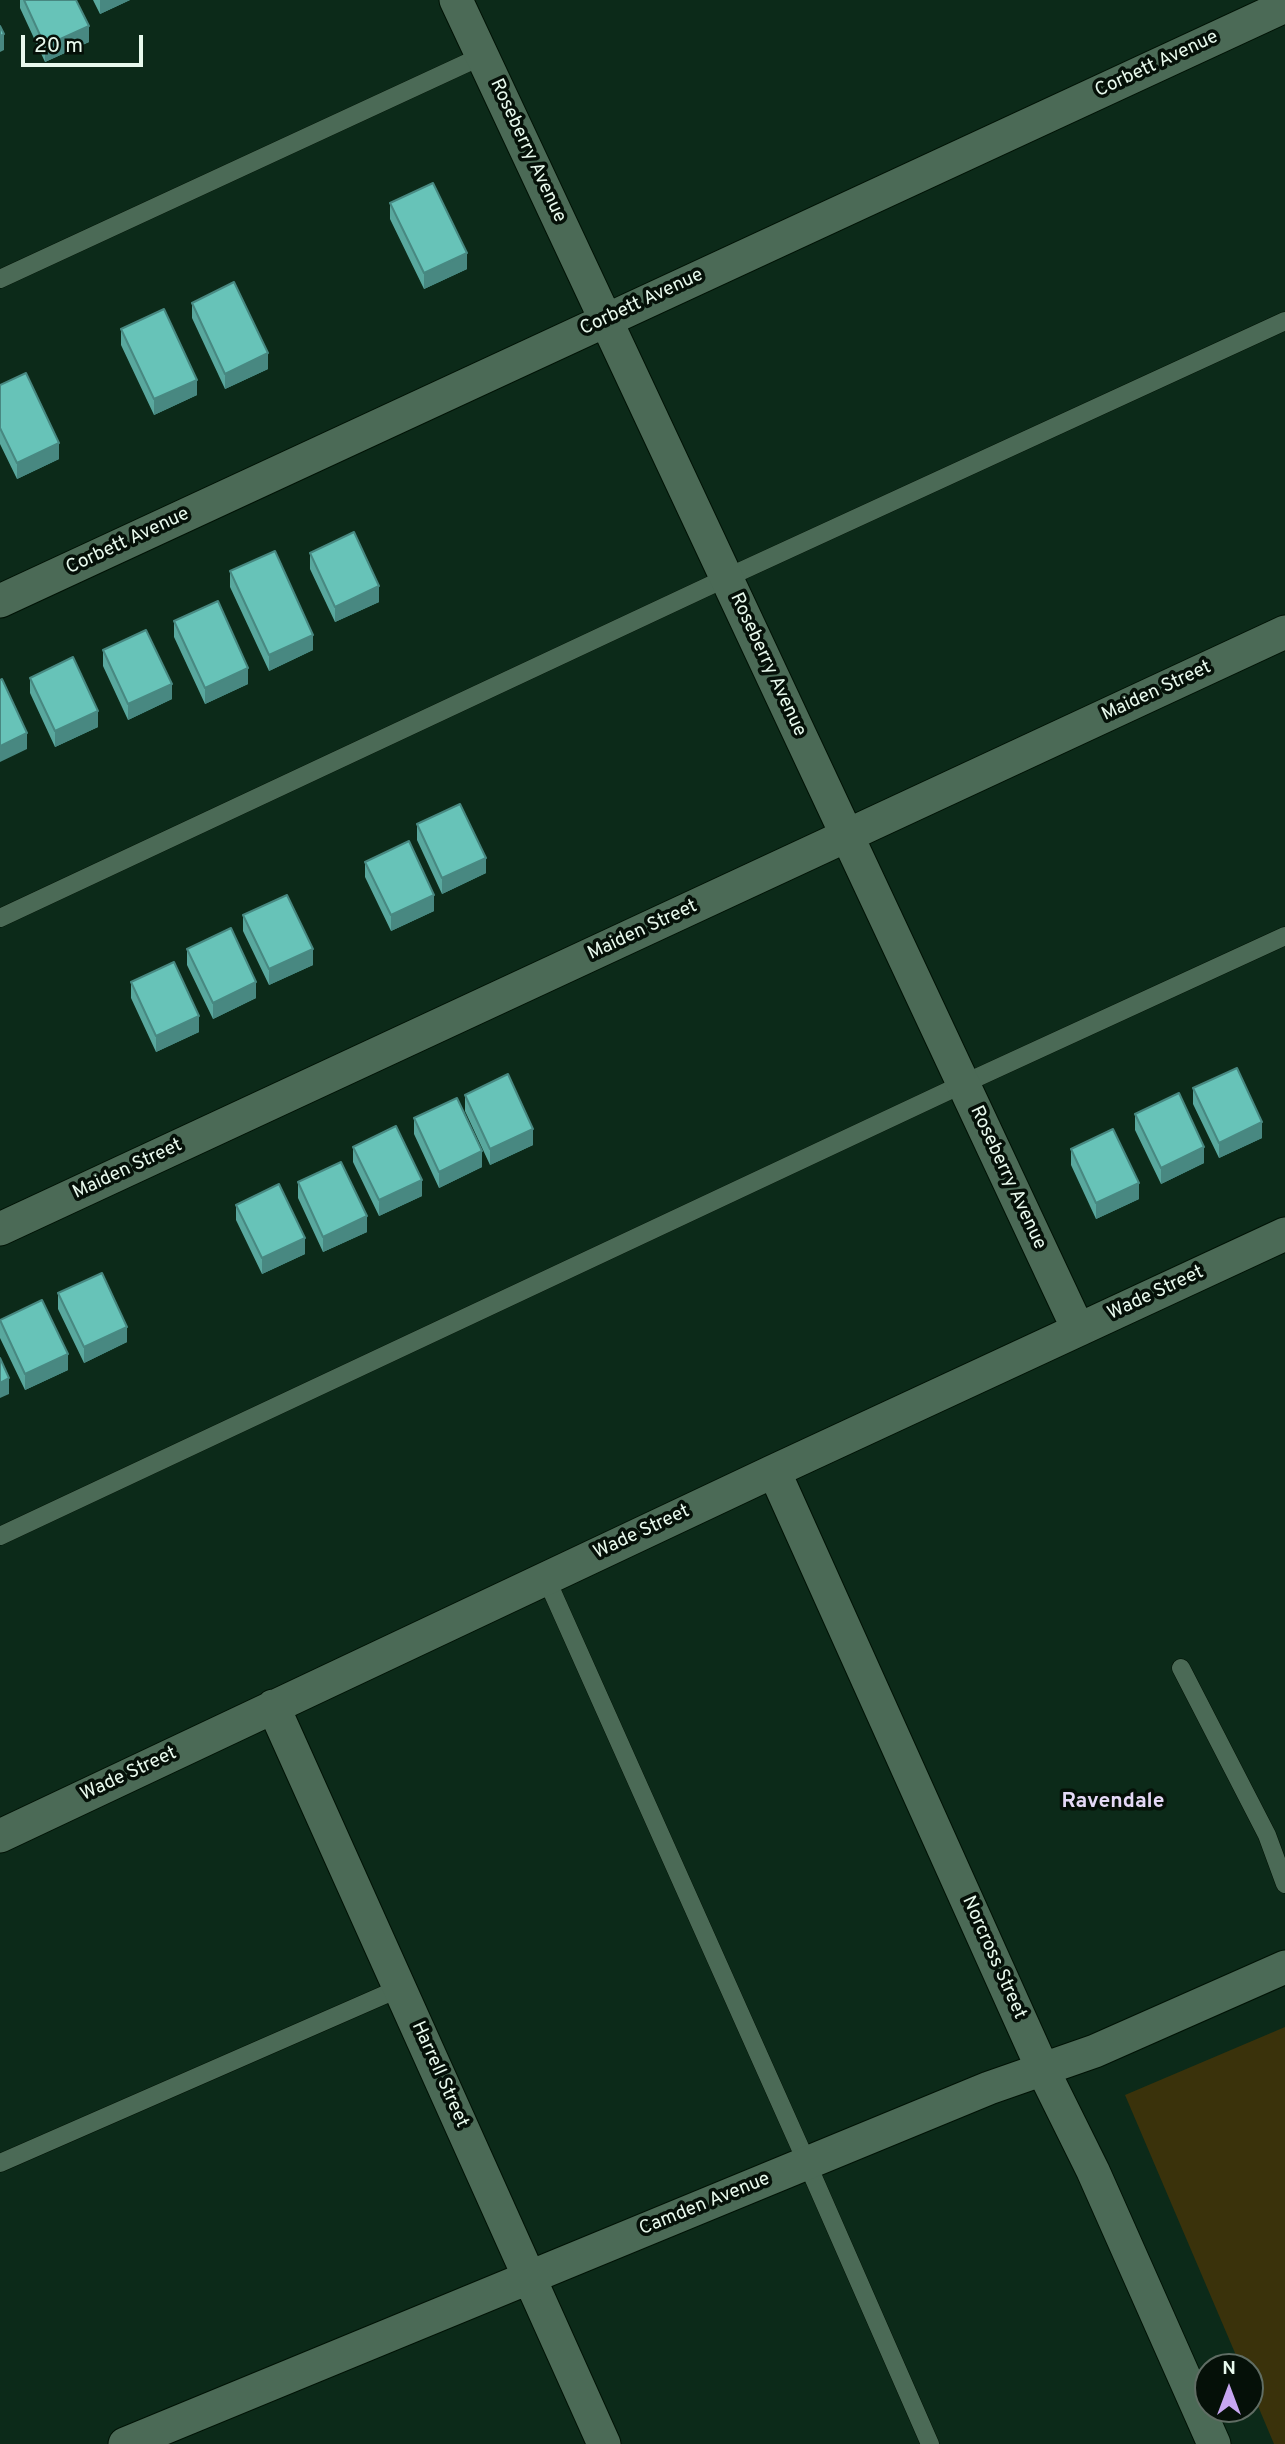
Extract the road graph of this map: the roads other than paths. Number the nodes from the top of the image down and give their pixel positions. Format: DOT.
graph roads {
  1 [pos="456,0"];
  2 [pos="1285,6"];
  3 [pos="482,56"];
  4 [pos="0,279"];
  5 [pos="606,320"];
  6 [pos="1285,321"];
  7 [pos="726,578"];
  8 [pos="0,601"];
  9 [pos="1285,632"];
  10 [pos="847,836"];
  11 [pos="0,918"];
  12 [pos="1285,936"];
  13 [pos="963,1084"];
  14 [pos="0,1229"];
  15 [pos="1285,1234"];
  16 [pos="1078,1329"];
  17 [pos="774,1471"];
  18 [pos="0,1536"];
  19 [pos="546,1578"];
  20 [pos="1181,1668"];
  21 [pos="273,1706"];
  22 [pos="0,1836"];
  23 [pos="1285,1884"];
  24 [pos="1285,1967"];
  25 [pos="400,1988"];
  26 [pos="1043,2070"];
  27 [pos="0,2163"];
  28 [pos="807,2163"];
  29 [pos="529,2277"];
  30 [pos="125,2444"];
  31 [pos="604,2444"];
  32 [pos="930,2444"];
  33 [pos="1214,2444"];
  1 -- 3 [label="street, Roseberry Avenue"];
  2 -- 5 [label="street, Corbett Avenue"];
  3 -- 4 [label="lane"];
  3 -- 5 [label="street, Roseberry Avenue"];
  5 -- 7 [label="street, Roseberry Avenue"];
  5 -- 8 [label="street, Corbett Avenue"];
  6 -- 7 [label="lane"];
  7 -- 10 [label="street, Roseberry Avenue"];
  7 -- 11 [label="lane"];
  9 -- 10 [label="street, Maiden Street"];
  10 -- 13 [label="street, Roseberry Avenue"];
  10 -- 14 [label="street, Maiden Street"];
  12 -- 13 [label="lane"];
  13 -- 16 [label="street, Roseberry Avenue"];
  13 -- 18 [label="lane"];
  15 -- 16 [label="street, Wade Street"];
  16 -- 17 [label="street, Wade Street"];
  17 -- 19 [label="street, Wade Street"];
  17 -- 26 [label="street, Norcross Street"];
  19 -- 21 [label="street, Wade Street"];
  19 -- 28 [label="lane"];
  20 -- 23 [label="lane"];
  21 -- 22 [label="street, Wade Street"];
  21 -- 25 [label="street, Harrell Street"];
  24 -- 26 [label="street, Camden Avenue"];
  25 -- 27 [label="lane"];
  25 -- 29 [label="street, Harrell Street"];
  26 -- 28 [label="street, Camden Avenue"];
  26 -- 33 [label="street, Norcross Street"];
  28 -- 29 [label="street, Camden Avenue"];
  28 -- 32 [label="lane"];
  29 -- 30 [label="street, Camden Avenue"];
  29 -- 31 [label="street, Harrell Street"];
}
